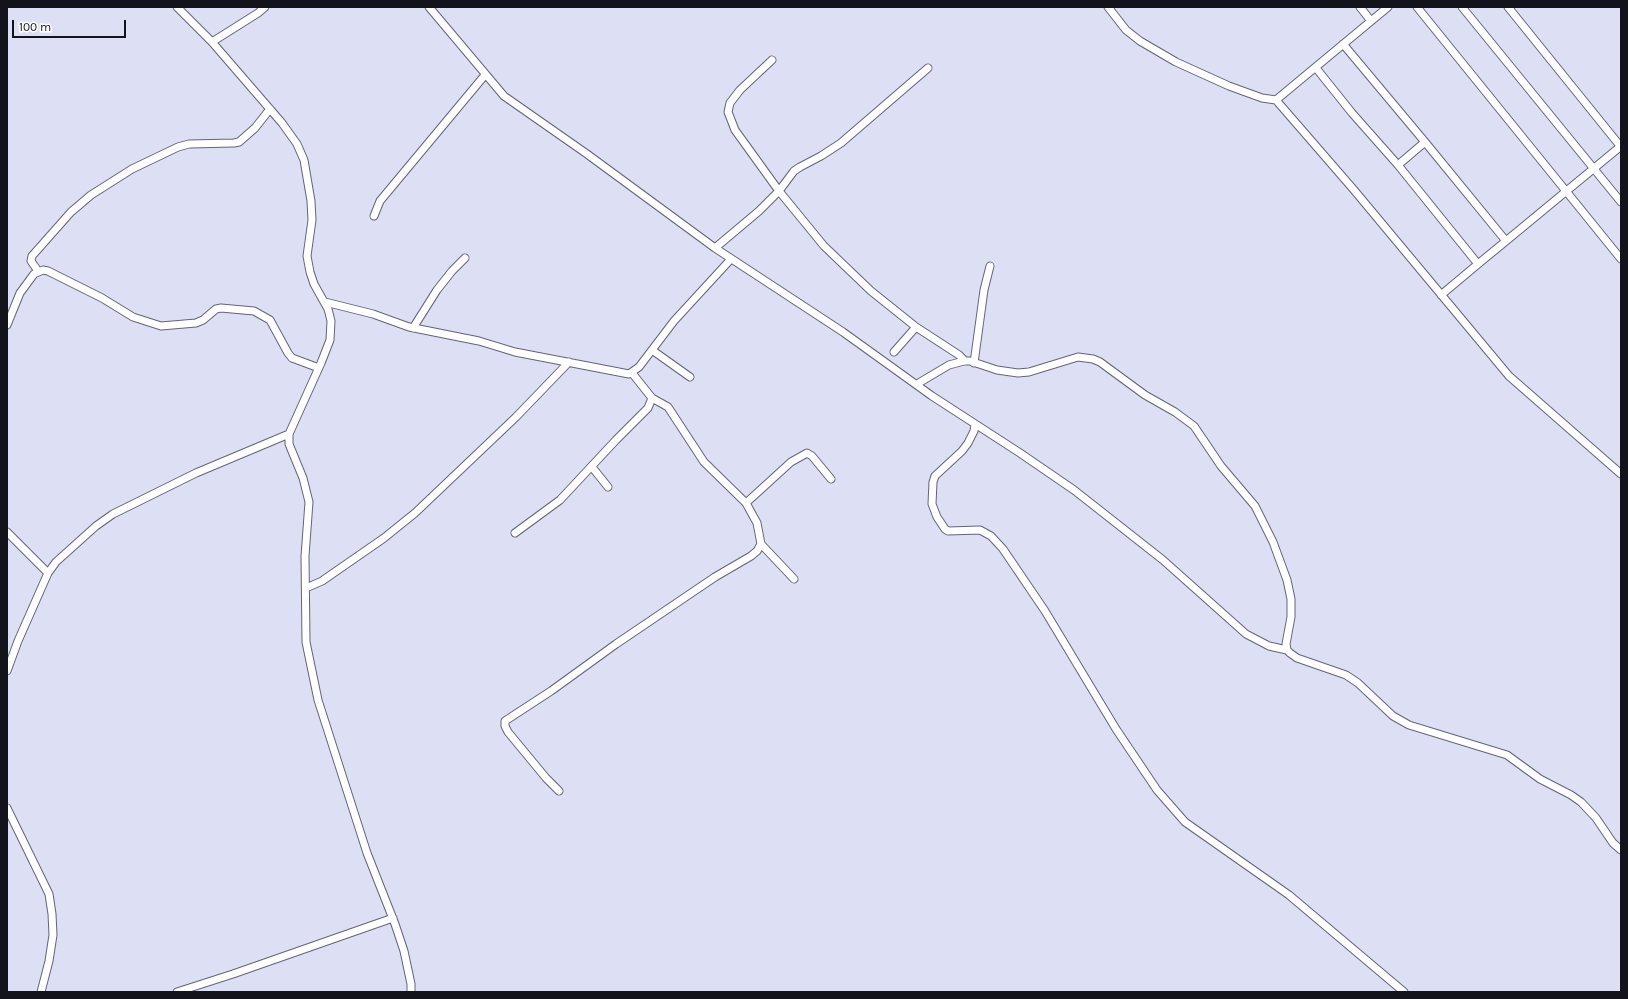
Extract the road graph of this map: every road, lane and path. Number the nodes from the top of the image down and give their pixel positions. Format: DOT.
graph roads {
  1 [pos="177,7"];
  2 [pos="265,7"];
  3 [pos="428,7"];
  4 [pos="1108,7"];
  5 [pos="1360,7"];
  6 [pos="1388,7"];
  7 [pos="1417,7"];
  8 [pos="1462,7"];
  9 [pos="1508,7"];
  10 [pos="1371,21"];
  11 [pos="212,42"];
  12 [pos="1343,44"];
  13 [pos="772,60"];
  14 [pos="928,68"];
  15 [pos="1316,68"];
  16 [pos="485,75"];
  17 [pos="1276,100"];
  18 [pos="270,109"];
  19 [pos="1425,142"];
  20 [pos="1621,146"];
  21 [pos="1398,165"];
  22 [pos="1594,168"];
  23 [pos="779,191"];
  24 [pos="1566,192"];
  25 [pos="1621,202"];
  26 [pos="374,216"];
  27 [pos="1506,241"];
  28 [pos="715,248"];
  29 [pos="465,258"];
  30 [pos="731,259"];
  31 [pos="1621,259"];
  32 [pos="1478,264"];
  33 [pos="990,266"];
  34 [pos="38,271"];
  35 [pos="1441,295"];
  36 [pos="325,302"];
  37 [pos="7,325"];
  38 [pos="916,327"];
  39 [pos="413,328"];
  40 [pos="652,350"];
  41 [pos="894,352"];
  42 [pos="965,361"];
  43 [pos="569,362"];
  44 [pos="974,363"];
  45 [pos="319,368"];
  46 [pos="632,373"];
  47 [pos="690,377"];
  48 [pos="917,384"];
  49 [pos="652,398"];
  50 [pos="975,424"];
  51 [pos="289,434"];
  52 [pos="592,467"];
  53 [pos="1621,474"];
  54 [pos="831,479"];
  55 [pos="608,487"];
  56 [pos="746,503"];
  57 [pos="7,532"];
  58 [pos="515,533"];
  59 [pos="761,544"];
  60 [pos="48,573"];
  61 [pos="794,579"];
  62 [pos="306,588"];
  63 [pos="1287,650"];
  64 [pos="7,671"];
  65 [pos="559,791"];
  66 [pos="7,808"];
  67 [pos="1621,850"];
  68 [pos="393,918"];
  69 [pos="41,992"];
  70 [pos="178,992"];
  71 [pos="411,992"];
  72 [pos="1404,992"];
  1 -- 11 [label="street"];
  2 -- 11 [label="street"];
  3 -- 16 [label="street"];
  4 -- 17 [label="street"];
  5 -- 10 [label="street"];
  6 -- 10 [label="street"];
  7 -- 24 [label="street"];
  8 -- 22 [label="street"];
  9 -- 20 [label="street"];
  10 -- 12 [label="street"];
  11 -- 18 [label="street"];
  12 -- 15 [label="street"];
  12 -- 19 [label="street"];
  13 -- 23 [label="street"];
  14 -- 23 [label="street"];
  15 -- 17 [label="street"];
  15 -- 21 [label="street"];
  16 -- 26 [label="street"];
  16 -- 28 [label="street"];
  17 -- 35 [label="street"];
  18 -- 34 [label="street"];
  18 -- 36 [label="street"];
  19 -- 21 [label="street"];
  19 -- 27 [label="street"];
  20 -- 22 [label="street"];
  21 -- 32 [label="street"];
  22 -- 24 [label="street"];
  22 -- 25 [label="street"];
  23 -- 28 [label="street"];
  23 -- 38 [label="street"];
  24 -- 27 [label="street"];
  24 -- 31 [label="street"];
  27 -- 32 [label="street"];
  28 -- 30 [label="street"];
  29 -- 39 [label="street"];
  30 -- 40 [label="street"];
  30 -- 48 [label="street"];
  32 -- 35 [label="street"];
  33 -- 44 [label="street"];
  34 -- 37 [label="street"];
  34 -- 45 [label="street"];
  35 -- 53 [label="street"];
  36 -- 39 [label="street"];
  36 -- 45 [label="street"];
  38 -- 41 [label="street"];
  38 -- 42 [label="street"];
  39 -- 43 [label="street"];
  40 -- 46 [label="street"];
  40 -- 47 [label="street"];
  42 -- 44 [label="street"];
  42 -- 48 [label="street"];
  43 -- 46 [label="street"];
  43 -- 62 [label="street"];
  44 -- 63 [label="street"];
  45 -- 51 [label="street"];
  46 -- 49 [label="street"];
  48 -- 50 [label="street"];
  49 -- 52 [label="street"];
  49 -- 56 [label="street"];
  50 -- 63 [label="street"];
  50 -- 72 [label="street"];
  51 -- 60 [label="street"];
  51 -- 62 [label="street"];
  52 -- 55 [label="street"];
  52 -- 58 [label="street"];
  54 -- 56 [label="street"];
  56 -- 59 [label="street"];
  57 -- 60 [label="street"];
  59 -- 61 [label="street"];
  59 -- 65 [label="street"];
  60 -- 64 [label="street"];
  62 -- 68 [label="street"];
  63 -- 67 [label="street"];
  66 -- 69 [label="street"];
  68 -- 70 [label="street"];
  68 -- 71 [label="street"];
}
